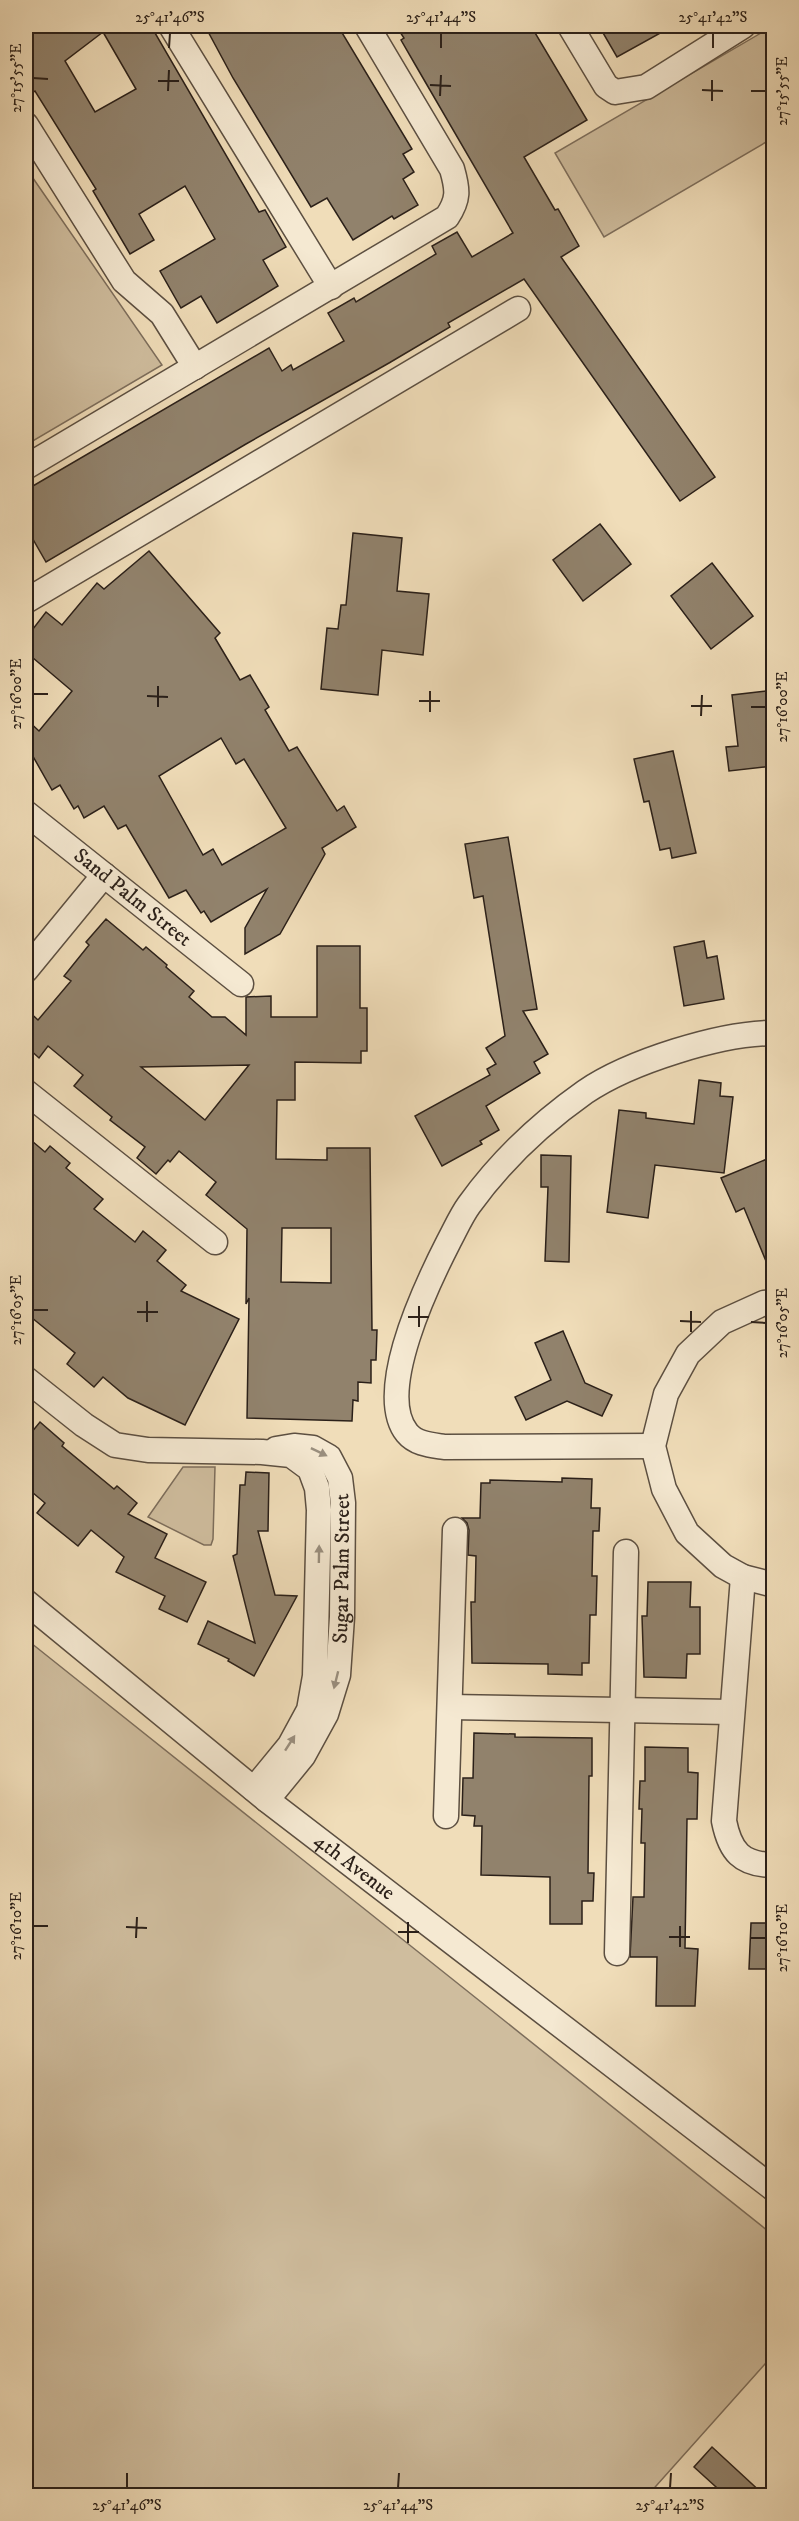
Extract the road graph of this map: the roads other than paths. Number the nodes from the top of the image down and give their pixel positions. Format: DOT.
graph roads {
  1 [pos="171,26"];
  2 [pos="367,26"];
  3 [pos="570,26"];
  4 [pos="743,26"];
  5 [pos="26,125"];
  6 [pos="331,287"];
  7 [pos="518,309"];
  8 [pos="195,367"];
  9 [pos="26,467"];
  10 [pos="26,601"];
  11 [pos="26,813"];
  12 [pos="104,875"];
  13 [pos="26,970"];
  14 [pos="241,984"];
  15 [pos="774,1033"];
  16 [pos="26,1092"];
  17 [pos="214,1242"];
  18 [pos="774,1302"];
  19 [pos="26,1379"];
  20 [pos="653,1446"];
  21 [pos="455,1530"];
  22 [pos="627,1552"];
  23 [pos="744,1577"];
  24 [pos="774,1585"];
  25 [pos="26,1602"];
  26 [pos="450,1707"];
  27 [pos="622,1710"];
  28 [pos="731,1712"];
  29 [pos="261,1795"];
  30 [pos="446,1816"];
  31 [pos="774,1865"];
  32 [pos="616,1953"];
  33 [pos="774,2189"];
  1 -- 6 [label="street"];
  2 -- 6 [label="street"];
  3 -- 4 [label="street"];
  5 -- 8 [label="street"];
  6 -- 8 [label="street"];
  7 -- 10 [label="street"];
  8 -- 9 [label="street"];
  11 -- 12 [label="street, Sand Palm Street"];
  12 -- 13 [label="street"];
  12 -- 14 [label="street, Sand Palm Street"];
  15 -- 20 [label="street"];
  16 -- 17 [label="street"];
  18 -- 20 [label="street"];
  19 -- 29 [label="street, Sugar Palm Street"];
  20 -- 23 [label="street"];
  21 -- 26 [label="street"];
  22 -- 27 [label="street"];
  23 -- 24 [label="street"];
  23 -- 28 [label="street"];
  25 -- 29 [label="street, 4th Avenue"];
  26 -- 27 [label="street"];
  26 -- 30 [label="street"];
  27 -- 28 [label="street"];
  27 -- 32 [label="street"];
  28 -- 31 [label="street"];
  29 -- 33 [label="street, 4th Avenue"];
}
